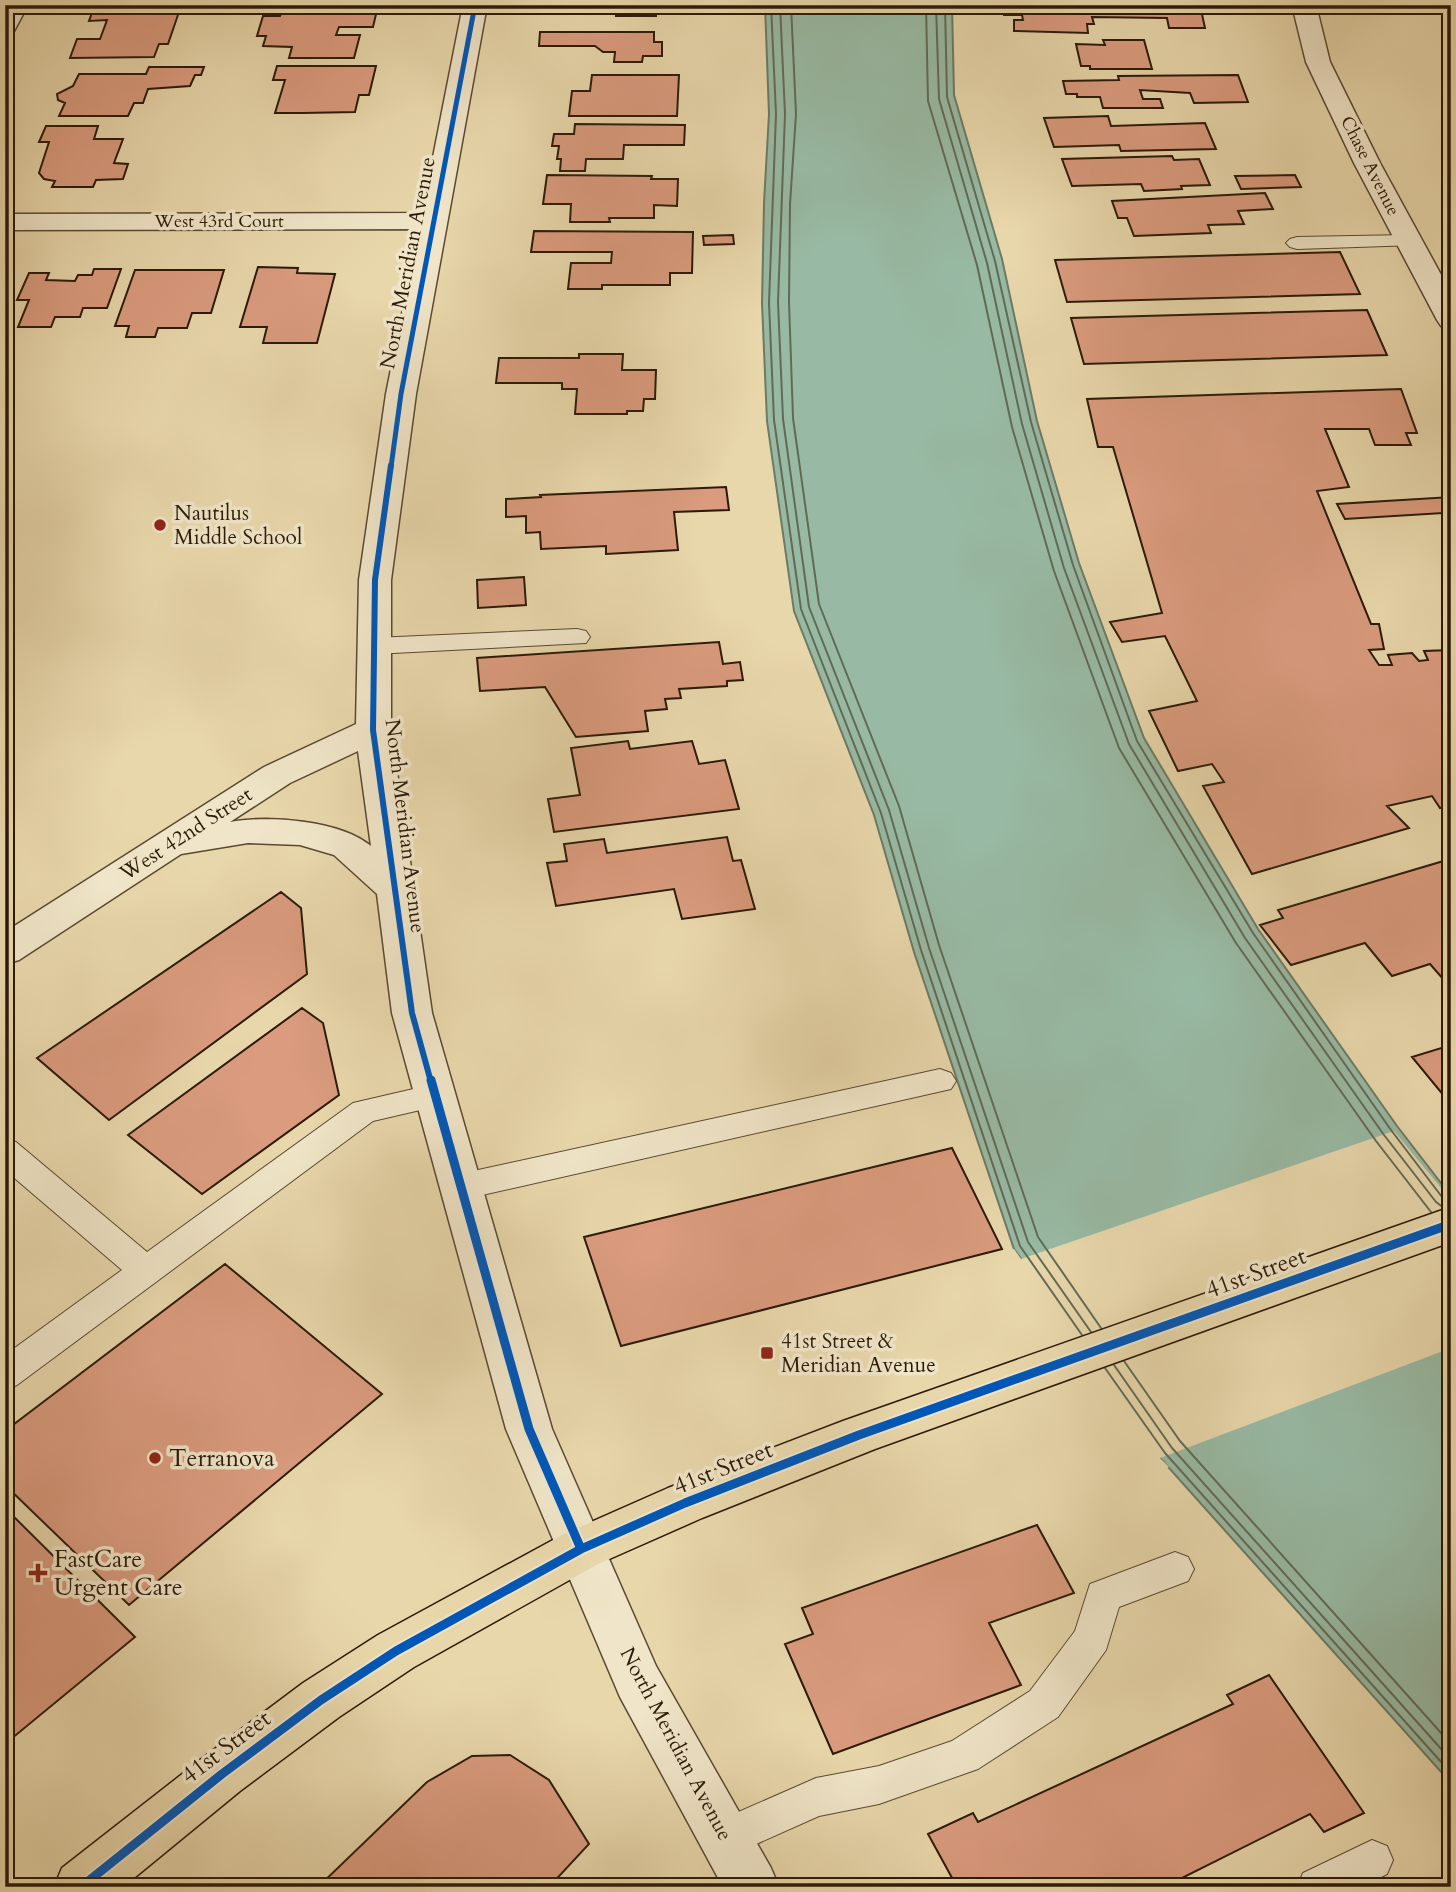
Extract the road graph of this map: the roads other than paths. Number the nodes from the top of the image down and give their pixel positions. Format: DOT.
graph roads {
  1 [pos="16,5"];
  2 [pos="475,5"];
  3 [pos="1304,5"];
  4 [pos="5,29"];
  5 [pos="433,221"];
  6 [pos="5,222"];
  7 [pos="1409,241"];
  8 [pos="1297,243"];
  9 [pos="1451,320"];
  10 [pos="577,636"];
  11 [pos="374,646"];
  12 [pos="373,730"];
  13 [pos="166,846"];
  14 [pos="395,889"];
  15 [pos="5,950"];
  16 [pos="940,1081"];
  17 [pos="435,1096"];
  18 [pos="5,1151"];
  19 [pos="460,1187"];
  20 [pos="1451,1224"];
  21 [pos="146,1271"];
  22 [pos="5,1375"];
  23 [pos="581,1549"];
  24 [pos="1175,1569"];
  25 [pos="725,1838"];
  26 [pos="1372,1860"];
  27 [pos="82,1887"];
  28 [pos="752,1887"];
  29 [pos="1318,1887"];
  1 -- 4 [label="street"];
  2 -- 5 [label="street, North Meridian Avenue"];
  3 -- 7 [label="street, Chase Avenue"];
  5 -- 6 [label="street, West 43rd Court"];
  5 -- 11 [label="street, North Meridian Avenue"];
  7 -- 8 [label="lane"];
  7 -- 9 [label="street, Chase Avenue"];
  10 -- 11 [label="lane"];
  11 -- 12 [label="street, North Meridian Avenue"];
  12 -- 13 [label="street, West 42nd Street"];
  12 -- 14 [label="street, North Meridian Avenue"];
  13 -- 14 [label="street"];
  13 -- 15 [label="street, West 42nd Street"];
  14 -- 17 [label="street, North Meridian Avenue"];
  16 -- 19 [label="lane"];
  17 -- 19 [label="street, North Meridian Avenue"];
  17 -- 21 [label="lane"];
  18 -- 21 [label="lane"];
  19 -- 23 [label="street, North Meridian Avenue"];
  20 -- 23 [label="main road, 41st Street"];
  21 -- 22 [label="lane"];
  23 -- 25 [label="street, North Meridian Avenue"];
  23 -- 27 [label="main road, 41st Street"];
  24 -- 25 [label="lane"];
  25 -- 28 [label="street, North Meridian Avenue"];
  26 -- 29 [label="lane"];
}
